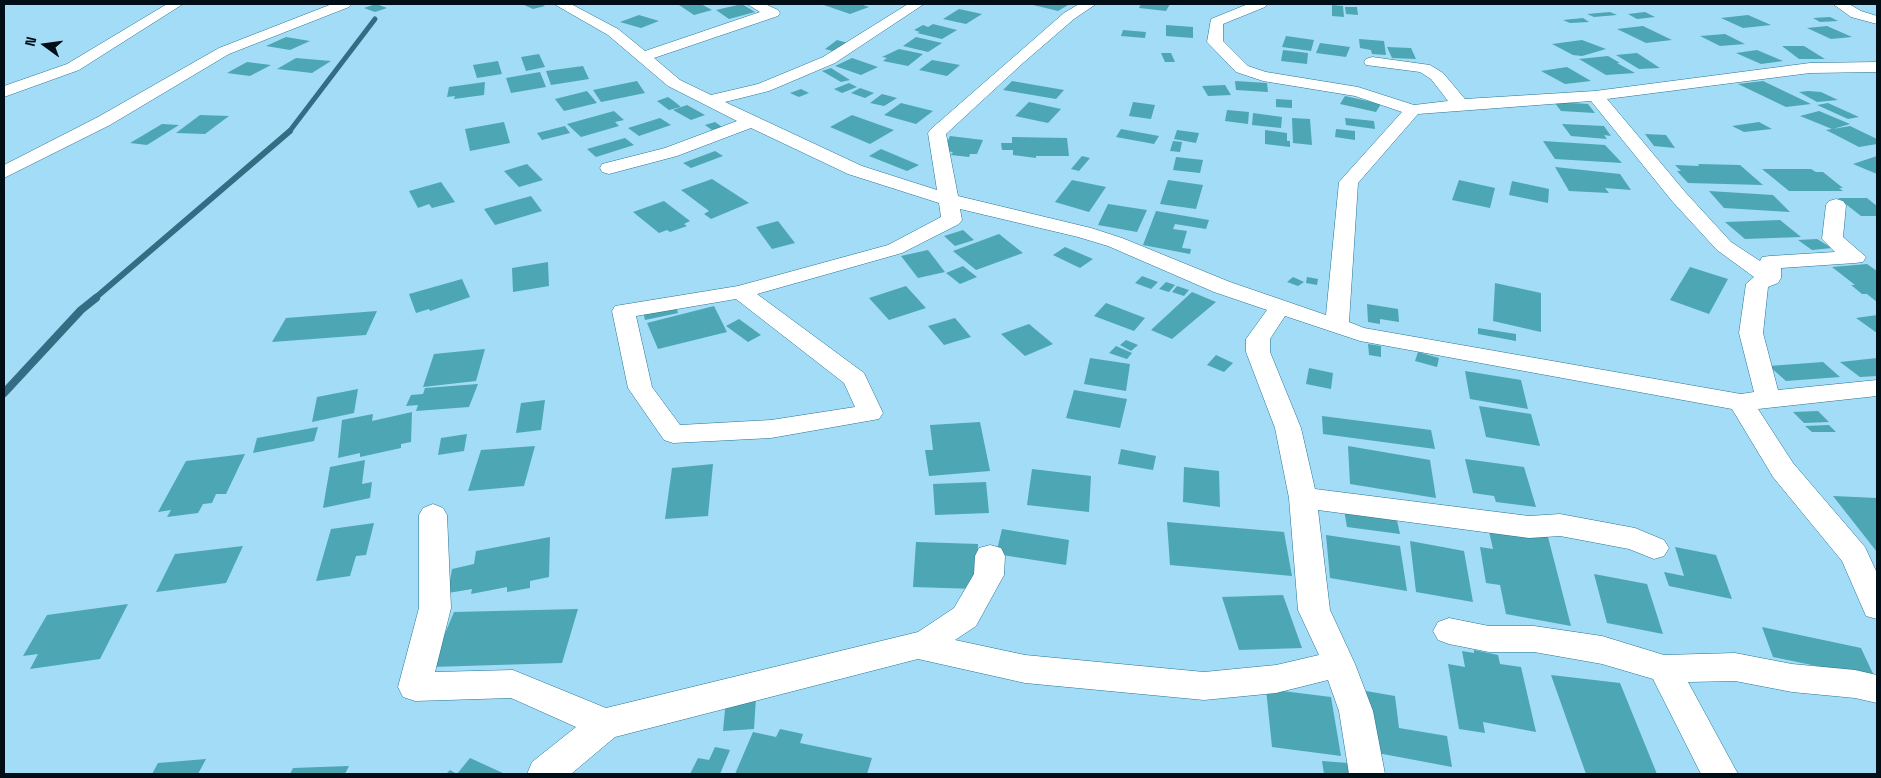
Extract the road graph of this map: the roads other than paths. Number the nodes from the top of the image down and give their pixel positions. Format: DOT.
graph roads {
  1 [pos="176,4"];
  2 [pos="344,4"];
  3 [pos="561,4"];
  4 [pos="754,4"];
  5 [pos="917,4"];
  6 [pos="1089,4"];
  7 [pos="1260,4"];
  8 [pos="1840,4"];
  9 [pos="1877,20"];
  10 [pos="641,57"];
  11 [pos="1372,62"];
  12 [pos="1877,67"];
  13 [pos="4,92"];
  14 [pos="1595,96"];
  15 [pos="711,100"];
  16 [pos="1460,104"];
  17 [pos="1412,110"];
  18 [pos="752,122"];
  19 [pos="609,168"];
  20 [pos="4,172"];
  21 [pos="949,200"];
  22 [pos="1836,205"];
  23 [pos="1770,278"];
  24 [pos="740,292"];
  25 [pos="1280,307"];
  26 [pos="1336,326"];
  27 [pos="1877,388"];
  28 [pos="1768,400"];
  29 [pos="1741,402"];
  30 [pos="1304,498"];
  31 [pos="432,515"];
  32 [pos="1654,548"];
  33 [pos="990,556"];
  34 [pos="1877,607"];
  35 [pos="1449,631"];
  36 [pos="918,646"];
  37 [pos="1339,664"];
  38 [pos="1664,669"];
  39 [pos="1877,689"];
  40 [pos="605,724"];
  41 [pos="545,774"];
  42 [pos="1367,774"];
  43 [pos="1720,774"];
  1 -- 13 [label="street"];
  2 -- 20 [label="street"];
  3 -- 10 [label="street"];
  4 -- 10 [label="street"];
  5 -- 15 [label="street"];
  6 -- 21 [label="street"];
  7 -- 17 [label="street"];
  8 -- 9 [label="street"];
  10 -- 15 [label="street"];
  11 -- 16 [label="street"];
  12 -- 14 [label="street"];
  14 -- 16 [label="street"];
  14 -- 23 [label="street"];
  15 -- 18 [label="street"];
  16 -- 17 [label="street"];
  17 -- 26 [label="street"];
  18 -- 19 [label="street"];
  18 -- 21 [label="street"];
  21 -- 24 [label="street"];
  21 -- 25 [label="street"];
  22 -- 23 [label="street"];
  23 -- 28 [label="street"];
  24 -- 24 [label="street"];
  25 -- 26 [label="street"];
  25 -- 30 [label="street"];
  26 -- 29 [label="street"];
  27 -- 28 [label="street"];
  28 -- 29 [label="street"];
  29 -- 34 [label="street"];
  30 -- 32 [label="street"];
  30 -- 37 [label="street"];
  31 -- 40 [label="street"];
  33 -- 36 [label="street"];
  35 -- 38 [label="street"];
  36 -- 37 [label="street"];
  36 -- 40 [label="street"];
  37 -- 42 [label="street"];
  38 -- 39 [label="street"];
  38 -- 43 [label="street"];
  40 -- 41 [label="street"];
}
